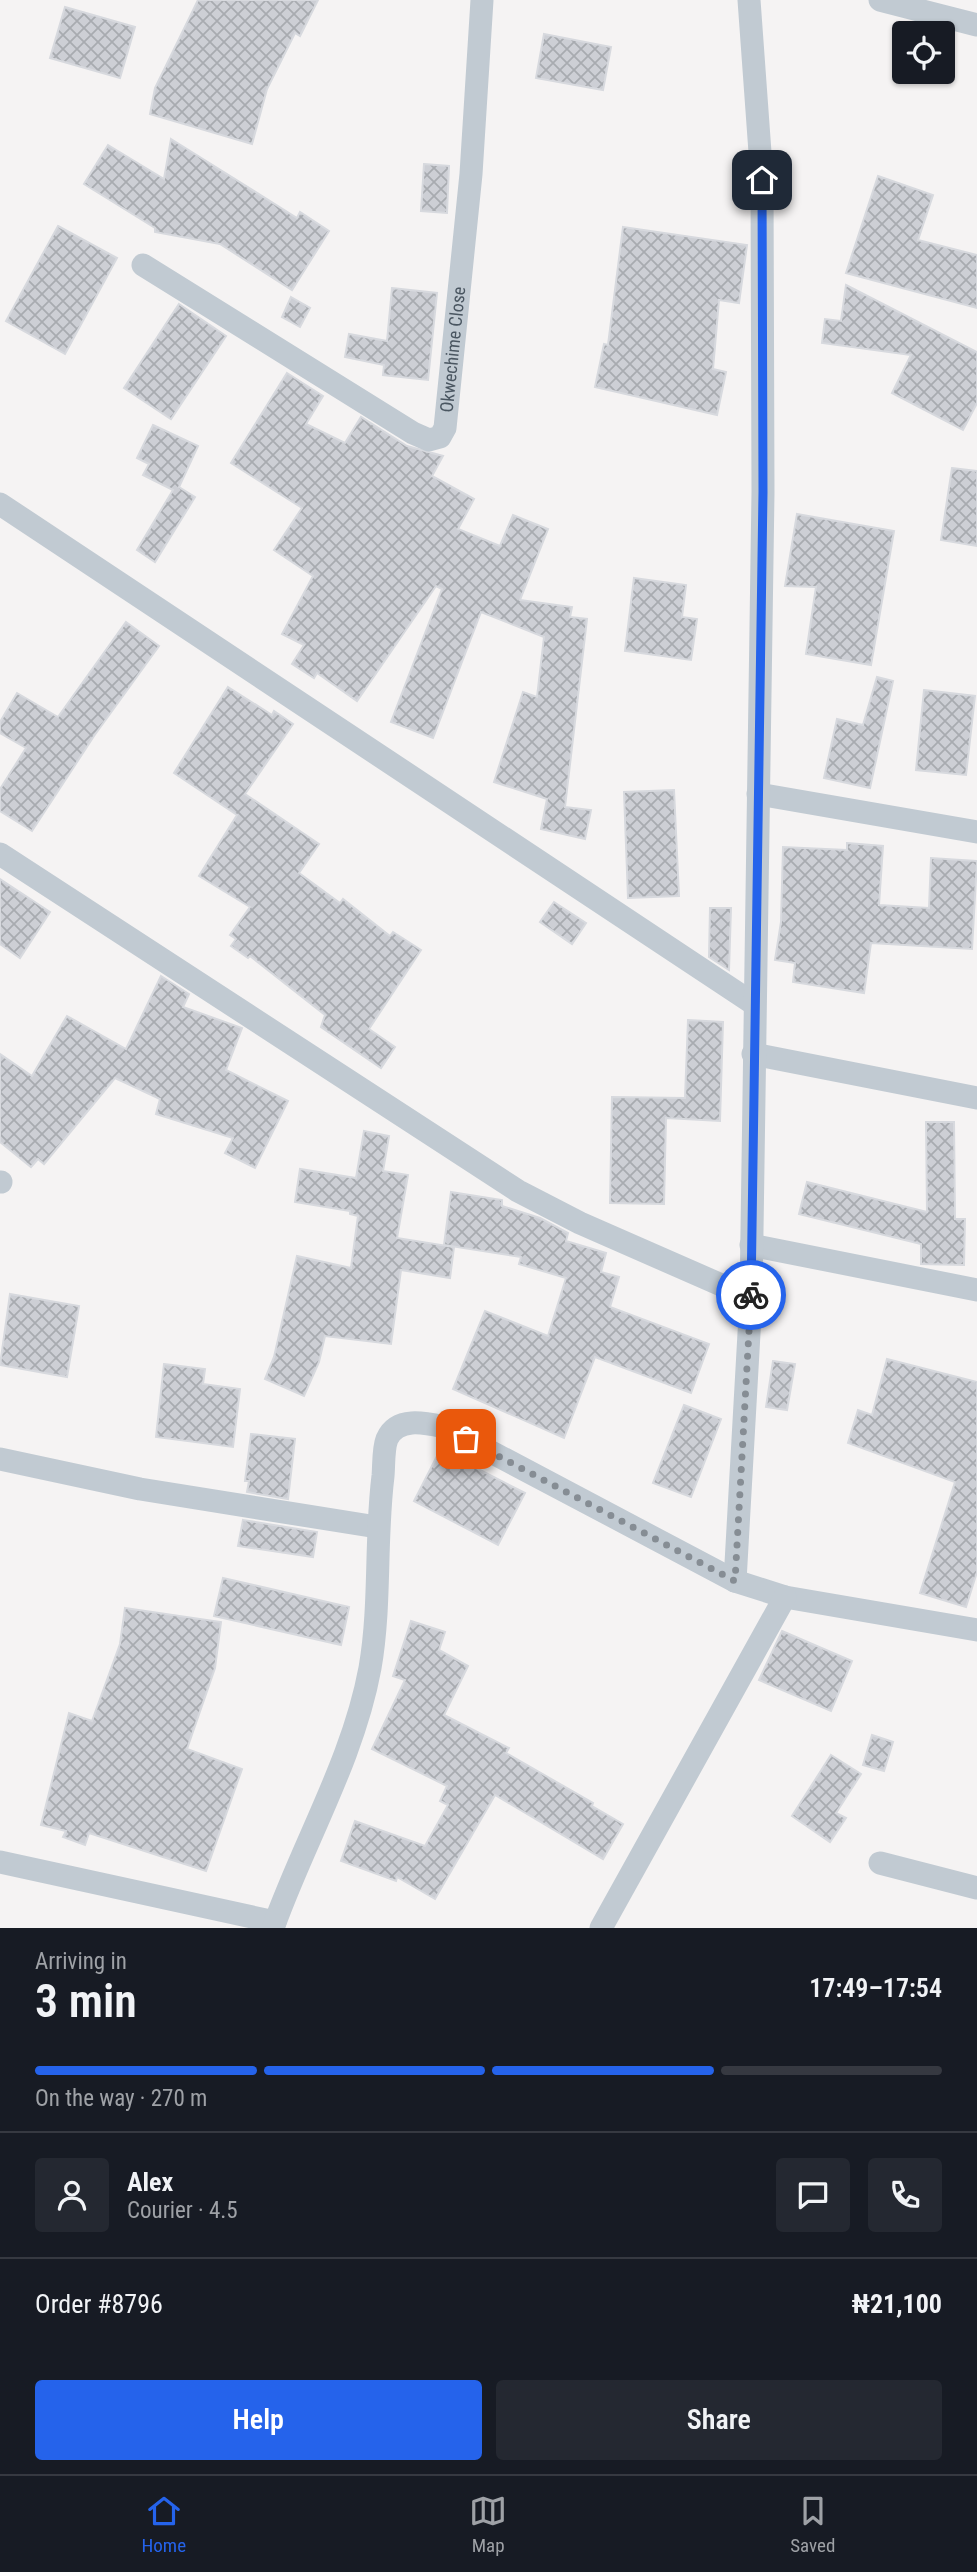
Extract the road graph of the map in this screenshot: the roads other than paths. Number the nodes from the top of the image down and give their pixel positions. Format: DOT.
graph roads {
  1 [pos="482,0"];
  2 [pos="749,0"];
  3 [pos="880,0"];
  4 [pos="977,24"];
  5 [pos="143,264"];
  6 [pos="0,504"];
  7 [pos="758,794"];
  8 [pos="977,832"];
  9 [pos="0,854"];
  10 [pos="754,1004"];
  11 [pos="753,1054"];
  12 [pos="977,1098"];
  13 [pos="751,1245"];
  14 [pos="977,1290"];
  15 [pos="751,1298"];
  16 [pos="0,1459"];
  17 [pos="377,1527"];
  18 [pos="735,1581"];
  19 [pos="785,1597"];
  20 [pos="977,1630"];
  21 [pos="0,1862"];
  22 [pos="880,1863"];
  23 [pos="977,1888"];
  24 [pos="274,1925"];
  25 [pos="601,1928"];
  1 -- 5 [label="street, Okwechime Close"];
  2 -- 7 [label="street"];
  3 -- 4 [label="street"];
  6 -- 10 [label="street"];
  7 -- 8 [label="street"];
  7 -- 10 [label="street"];
  9 -- 15 [label="street"];
  10 -- 11 [label="street"];
  11 -- 12 [label="street"];
  11 -- 13 [label="street"];
  13 -- 14 [label="street"];
  13 -- 15 [label="street"];
  15 -- 18 [label="street"];
  16 -- 17 [label="street"];
  17 -- 18 [label="street"];
  17 -- 24 [label="street"];
  18 -- 19 [label="street"];
  19 -- 20 [label="street"];
  19 -- 25 [label="street"];
  21 -- 24 [label="street"];
  22 -- 23 [label="street"];
}
